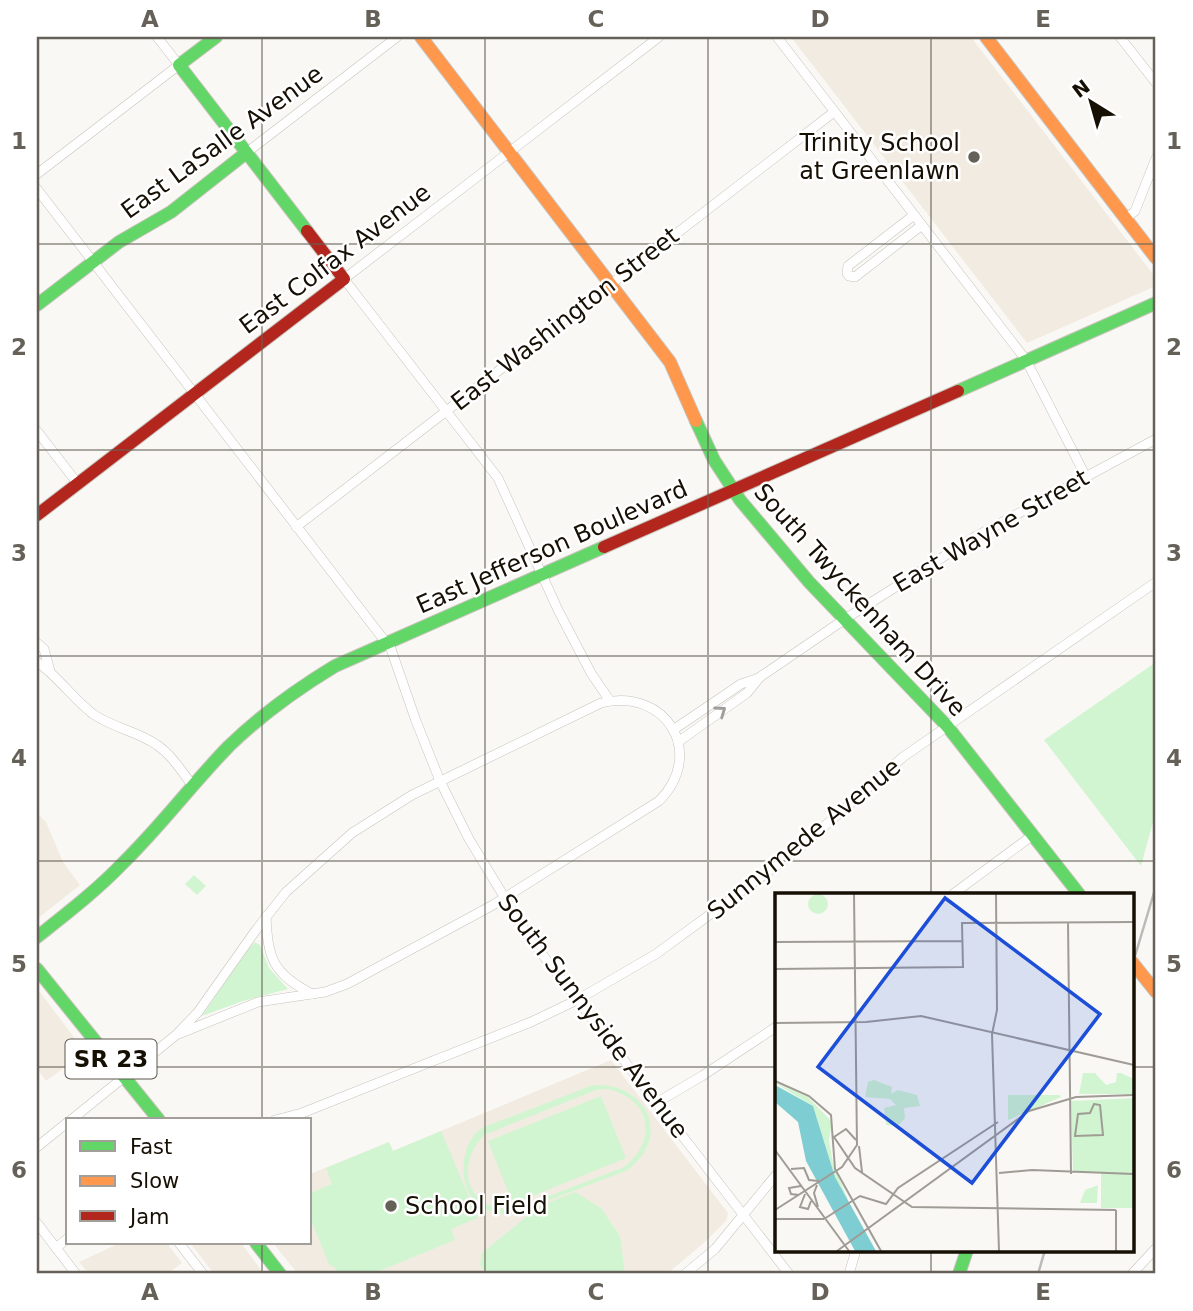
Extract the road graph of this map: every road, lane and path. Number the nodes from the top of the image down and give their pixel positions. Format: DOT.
graph roads {
  1 [pos="157,37"];
  2 [pos="216,37"];
  3 [pos="397,37"];
  4 [pos="421,37"];
  5 [pos="659,37"];
  6 [pos="777,37"];
  7 [pos="986,37"];
  8 [pos="1120,37"];
  9 [pos="179,65"];
  10 [pos="1156,83"];
  11 [pos="834,112"];
  12 [pos="510,152"];
  13 [pos="246,153"];
  14 [pos="1156,158"];
  15 [pos="37,174"];
  16 [pos="37,189"];
  17 [pos="914,215"];
  18 [pos="1126,219"];
  19 [pos="922,225"];
  20 [pos="1156,258"];
  21 [pos="92,262"];
  22 [pos="344,279"];
  23 [pos="611,284"];
  24 [pos="1156,303"];
  25 [pos="37,305"];
  26 [pos="1026,360"];
  27 [pos="194,394"];
  28 [pos="446,411"];
  29 [pos="37,431"];
  30 [pos="1156,439"];
  31 [pos="1085,475"];
  32 [pos="78,484"];
  33 [pos="733,491"];
  34 [pos="37,515"];
  35 [pos="296,527"];
  36 [pos="542,574"];
  37 [pos="1156,582"];
  38 [pos="845,619"];
  39 [pos="37,643"];
  40 [pos="387,643"];
  41 [pos="37,662"];
  42 [pos="50,671"];
  43 [pos="760,677"];
  44 [pos="610,701"];
  45 [pos="947,726"];
  46 [pos="673,730"];
  47 [pos="678,742"];
  48 [pos="440,782"];
  49 [pos="194,786"];
  50 [pos="1033,835"];
  51 [pos="954,893"];
  52 [pos="1078,893"];
  53 [pos="504,898"];
  54 [pos="266,916"];
  55 [pos="37,937"];
  56 [pos="1134,964"];
  57 [pos="37,969"];
  58 [pos="1156,992"];
  59 [pos="312,994"];
  60 [pos="577,1000"];
  61 [pos="775,1028"];
  62 [pos="176,1035"];
  63 [pos="125,1078"];
  64 [pos="656,1103"];
  65 [pos="73,1118"];
  66 [pos="157,1118"];
  67 [pos="283,1118"];
  68 [pos="66,1123"];
  69 [pos="37,1147"];
  70 [pos="775,1176"];
  71 [pos="744,1216"];
  72 [pos="37,1223"];
  73 [pos="66,1240"];
  74 [pos="174,1244"];
  75 [pos="257,1244"];
  76 [pos="56,1248"];
  77 [pos="1156,1248"];
  78 [pos="855,1252"];
  79 [pos="966,1252"];
  80 [pos="849,1272"];
  81 [pos="76,1274"];
  82 [pos="203,1274"];
  83 [pos="280,1274"];
  84 [pos="685,1274"];
  85 [pos="789,1274"];
  86 [pos="959,1274"];
  87 [pos="1132,1274"];
  1 -- 9 [label="street"];
  2 -- 9 [label="street"];
  3 -- 13 [label="street, East LaSalle Avenue"];
  4 -- 12 [label="street, South Twyckenham Drive"];
  5 -- 12 [label="street, East Colfax Avenue"];
  6 -- 11 [label="street"];
  7 -- 18 [label="street"];
  8 -- 10 [label="street"];
  9 -- 13 [label="street"];
  9 -- 15 [label="street"];
  11 -- 17 [label="street"];
  11 -- 23 [label="street, East Washington Street"];
  12 -- 22 [label="street, East Colfax Avenue"];
  12 -- 23 [label="street, South Twyckenham Drive"];
  13 -- 21 [label="street, East LaSalle Avenue"];
  13 -- 22 [label="street"];
  14 -- 18 [label="street"];
  16 -- 21 [label="street, South Sunnyside Avenue"];
  17 -- 19 [label="street"];
  17 -- 19 [label="street"];
  18 -- 20 [label="street"];
  19 -- 26 [label="street"];
  21 -- 25 [label="street, East LaSalle Avenue"];
  21 -- 27 [label="street, South Sunnyside Avenue"];
  22 -- 27 [label="street, East Colfax Avenue"];
  22 -- 28 [label="street"];
  23 -- 28 [label="street, East Washington Street"];
  23 -- 33 [label="street, South Twyckenham Drive"];
  24 -- 26 [label="street, East Jefferson Boulevard"];
  26 -- 31 [label="street"];
  26 -- 33 [label="street, East Jefferson Boulevard"];
  27 -- 32 [label="street, East Colfax Avenue"];
  27 -- 35 [label="street, South Sunnyside Avenue"];
  28 -- 35 [label="street, East Washington Street"];
  28 -- 36 [label="street"];
  29 -- 32 [label="street"];
  30 -- 31 [label="street, East Wayne Street"];
  31 -- 38 [label="street, East Wayne Street"];
  32 -- 34 [label="street, East Colfax Avenue"];
  33 -- 36 [label="street, East Jefferson Boulevard"];
  33 -- 38 [label="street, South Twyckenham Drive"];
  35 -- 40 [label="street, South Sunnyside Avenue"];
  36 -- 40 [label="street, East Jefferson Boulevard"];
  36 -- 44 [label="street"];
  37 -- 45 [label="street, Sunnymede Avenue"];
  38 -- 43 [label="street, East Wayne Street"];
  38 -- 45 [label="street, South Twyckenham Drive"];
  39 -- 42 [label="street"];
  40 -- 48 [label="street, South Sunnyside Avenue"];
  40 -- 49 [label="street, East Jefferson Boulevard"];
  41 -- 42 [label="street"];
  42 -- 49 [label="street"];
  43 -- 46 [label="street, East Wayne Street"];
  47 -- 43 [label="street, East Wayne Street, one-way"];
  44 -- 46 [label="street"];
  44 -- 48 [label="street"];
  45 -- 50 [label="street, South Twyckenham Drive"];
  45 -- 60 [label="street, Sunnymede Avenue"];
  46 -- 47 [label="street"];
  47 -- 53 [label="street"];
  48 -- 53 [label="street, South Sunnyside Avenue"];
  48 -- 54 [label="street"];
  49 -- 55 [label="street, East Jefferson Boulevard"];
  50 -- 51 [label="street"];
  50 -- 52 [label="street, South Twyckenham Drive"];
  53 -- 59 [label="street"];
  53 -- 60 [label="street, South Sunnyside Avenue"];
  54 -- 59 [label="street"];
  54 -- 62 [label="street"];
  56 -- 58 [label="street"];
  57 -- 63 [label="street, SR 23"];
  59 -- 62 [label="street"];
  60 -- 64 [label="street, South Sunnyside Avenue"];
  60 -- 67 [label="street, Sunnymede Avenue"];
  61 -- 64 [label="street"];
  62 -- 63 [label="street"];
  63 -- 65 [label="street"];
  63 -- 66 [label="street, SR 23"];
  64 -- 71 [label="street, South Sunnyside Avenue"];
  68 -- 69 [label="street"];
  70 -- 71 [label="street"];
  71 -- 84 [label="street"];
  71 -- 85 [label="street, South Sunnyside Avenue"];
  72 -- 76 [label="street"];
  73 -- 76 [label="street"];
  74 -- 82 [label="street"];
  75 -- 83 [label="street"];
  76 -- 81 [label="street"];
  77 -- 87 [label="street"];
  78 -- 80 [label="street"];
  79 -- 86 [label="street"];
}
